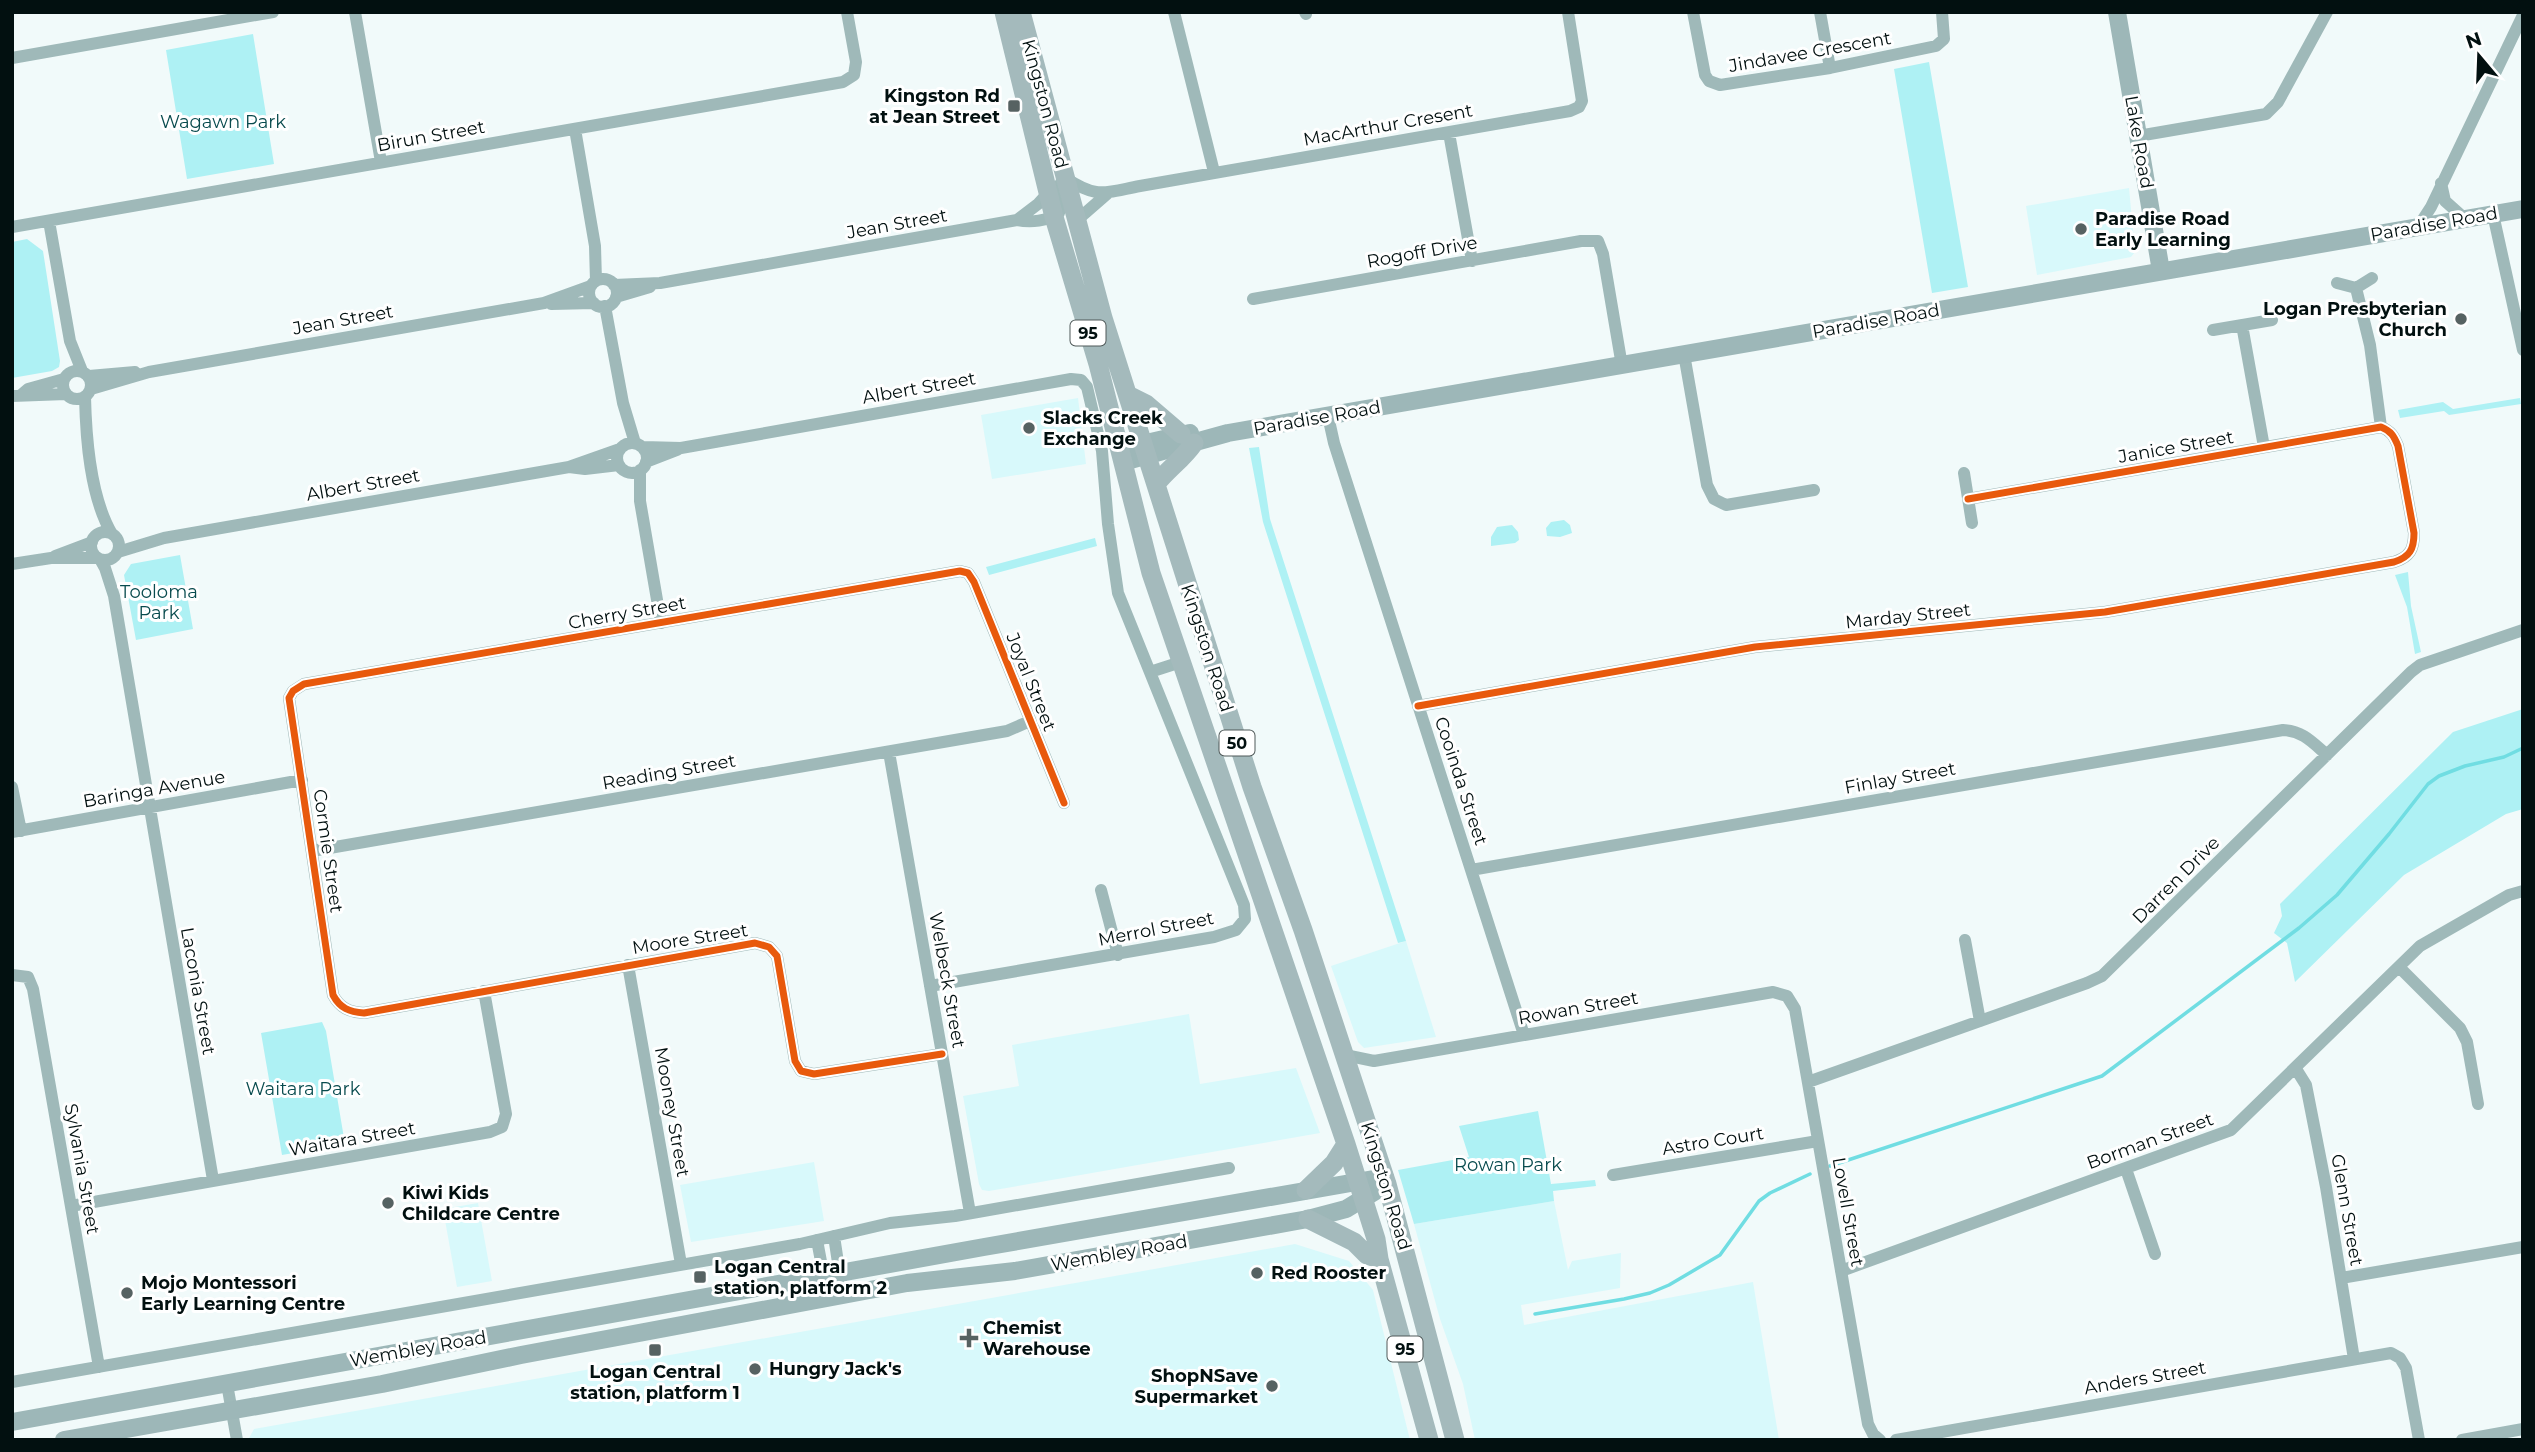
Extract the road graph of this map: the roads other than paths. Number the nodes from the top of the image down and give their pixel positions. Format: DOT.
graph roads {
  1 [pos="273,12"];
  2 [pos="355,12"];
  3 [pos="847,12"];
  4 [pos="1004,12"];
  5 [pos="1021,12"];
  6 [pos="1174,12"];
  7 [pos="1568,12"];
  8 [pos="1693,12"];
  9 [pos="1820,12"];
  10 [pos="1942,12"];
  11 [pos="2117,12"];
  12 [pos="2328,12"];
  13 [pos="2523,15"];
  14 [pos="12,58"];
  15 [pos="1830,68"];
  16 [pos="575,129"];
  17 [pos="1449,133"];
  18 [pos="2138,136"];
  19 [pos="381,163"];
  20 [pos="1214,172"];
  21 [pos="1064,177"];
  22 [pos="2441,182"];
  23 [pos="1048,192"];
  24 [pos="1107,194"];
  25 [pos="2523,208"];
  26 [pos="2493,214"];
  27 [pos="1054,217"];
  28 [pos="2464,218"];
  29 [pos="1017,220"];
  30 [pos="49,221"];
  31 [pos="1076,221"];
  32 [pos="2418,227"];
  33 [pos="12,228"];
  34 [pos="1472,261"];
  35 [pos="2161,271"];
  36 [pos="2372,278"];
  37 [pos="2337,283"];
  38 [pos="605,286"];
  39 [pos="2356,288"];
  40 [pos="1253,299"];
  41 [pos="544,303"];
  42 [pos="599,305"];
  43 [pos="2272,320"];
  44 [pos="2242,325"];
  45 [pos="2213,330"];
  46 [pos="2523,350"];
  47 [pos="1684,354"];
  48 [pos="1622,366"];
  49 [pos="1081,380"];
  50 [pos="78,385"];
  51 [pos="1128,395"];
  52 [pos="16,396"];
  53 [pos="1328,416"];
  54 [pos="2385,428"];
  55 [pos="1188,439"];
  56 [pos="631,446"];
  57 [pos="2264,447"];
  58 [pos="681,448"];
  59 [pos="1144,450"];
  60 [pos="1121,456"];
  61 [pos="569,467"];
  62 [pos="634,468"];
  63 [pos="1964,473"];
  64 [pos="1156,484"];
  65 [pos="1814,490"];
  66 [pos="1968,499"];
  67 [pos="100,511"];
  68 [pos="1972,523"];
  69 [pos="114,535"];
  70 [pos="164,538"];
  71 [pos="94,539"];
  72 [pos="107,557"];
  73 [pos="51,558"];
  74 [pos="12,564"];
  75 [pos="968,573"];
  76 [pos="661,623"];
  77 [pos="2523,630"];
  78 [pos="1181,662"];
  79 [pos="1150,672"];
  80 [pos="293,691"];
  81 [pos="1418,706"];
  82 [pos="1030,721"];
  83 [pos="889,752"];
  84 [pos="2327,755"];
  85 [pos="302,780"];
  86 [pos="12,787"];
  87 [pos="1064,803"];
  88 [pos="149,808"];
  89 [pos="16,831"];
  90 [pos="313,851"];
  91 [pos="1471,870"];
  92 [pos="1101,890"];
  93 [pos="2523,891"];
  94 [pos="1965,940"];
  95 [pos="1118,955"];
  96 [pos="628,965"];
  97 [pos="2400,968"];
  98 [pos="12,975"];
  99 [pos="930,986"];
  100 [pos="484,991"];
  101 [pos="1787,996"];
  102 [pos="348,1011"];
  103 [pos="1980,1021"];
  104 [pos="1524,1035"];
  105 [pos="942,1054"];
  106 [pos="1345,1055"];
  107 [pos="1374,1061"];
  108 [pos="2296,1069"];
  109 [pos="1352,1077"];
  110 [pos="1808,1082"];
  111 [pos="2478,1104"];
  112 [pos="1818,1141"];
  113 [pos="1346,1144"];
  114 [pos="1229,1168"];
  115 [pos="2126,1169"];
  116 [pos="1614,1175"];
  117 [pos="213,1180"];
  118 [pos="1386,1181"];
  119 [pos="1306,1190"];
  120 [pos="1360,1190"];
  121 [pos="71,1206"];
  122 [pos="970,1213"];
  123 [pos="1308,1220"];
  124 [pos="834,1236"];
  125 [pos="817,1240"];
  126 [pos="2523,1247"];
  127 [pos="2155,1254"];
  128 [pos="1378,1259"];
  129 [pos="681,1264"];
  130 [pos="1841,1271"];
  131 [pos="832,1274"];
  132 [pos="2341,1278"];
  133 [pos="836,1297"];
  134 [pos="2354,1359"];
  135 [pos="99,1367"];
  136 [pos="12,1382"];
  137 [pos="227,1384"];
  138 [pos="232,1411"];
  139 [pos="12,1422"];
  140 [pos="2523,1429"];
  141 [pos="1962,1434"];
  142 [pos="1877,1437"];
  143 [pos="65,1440"];
  144 [pos="237,1440"];
  145 [pos="1429,1440"];
  146 [pos="1455,1440"];
  147 [pos="1896,1440"];
  148 [pos="2419,1440"];
  149 [pos="2462,1440"];
  1 -- 14 [label="street"];
  2 -- 19 [label="street"];
  3 -- 16 [label="street, Birun Street"];
  4 -- 23 [label="main road, Kingston Road / 95"];
  5 -- 21 [label="main road, Kingston Road / 95"];
  6 -- 20 [label="street"];
  7 -- 17 [label="street, MacArthur Cresent"];
  8 -- 15 [label="street, Jindavee Crescent"];
  9 -- 15 [label="street"];
  10 -- 15 [label="street, Jindavee Crescent"];
  11 -- 18 [label="main road, Lake Road"];
  12 -- 18 [label="street"];
  13 -- 22 [label="street"];
  16 -- 19 [label="street, Birun Street"];
  16 -- 38 [label="street"];
  17 -- 20 [label="street, MacArthur Cresent"];
  17 -- 34 [label="street"];
  18 -- 35 [label="main road, Lake Road"];
  19 -- 30 [label="street, Birun Street"];
  20 -- 24 [label="street, MacArthur Cresent"];
  21 -- 24 [label="street, MacArthur Cresent"];
  21 -- 27 [label="street"];
  21 -- 31 [label="main road, Kingston Road / 95"];
  22 -- 28 [label="street"];
  22 -- 32 [label="street"];
  23 -- 27 [label="main road, Kingston Road / 95"];
  23 -- 29 [label="street"];
  24 -- 31 [label="street, MacArthur Cresent"];
  25 -- 26 [label="main road, Paradise Road"];
  26 -- 28 [label="main road, Paradise Road"];
  26 -- 46 [label="street"];
  27 -- 29 [label="street, Jean Street"];
  27 -- 60 [label="main road, Kingston Road / 95"];
  28 -- 32 [label="main road, Paradise Road"];
  29 -- 38 [label="street, Jean Street"];
  30 -- 33 [label="street, Birun Street"];
  30 -- 50 [label="street"];
  31 -- 51 [label="main road, Kingston Road / 95"];
  32 -- 35 [label="main road, Paradise Road"];
  34 -- 40 [label="street, Rogoff Drive"];
  34 -- 48 [label="street, Rogoff Drive"];
  35 -- 47 [label="main road, Paradise Road"];
  36 -- 39 [label="street"];
  37 -- 39 [label="street"];
  38 -- 41 [label="street, Jean Street"];
  38 -- 42 [label="street"];
  38 -- 42 [label="street"];
  39 -- 54 [label="street"];
  41 -- 42 [label="street, Jean Street"];
  41 -- 50 [label="street, Jean Street"];
  42 -- 56 [label="street"];
  43 -- 44 [label="street"];
  44 -- 45 [label="street"];
  44 -- 57 [label="street"];
  47 -- 48 [label="main road, Paradise Road"];
  47 -- 65 [label="street"];
  48 -- 53 [label="main road, Paradise Road"];
  49 -- 58 [label="street, Albert Street"];
  49 -- 79 [label="street, Merrol Street"];
  50 -- 52 [label="street, Jean Street"];
  50 -- 67 [label="street"];
  51 -- 55 [label="main road"];
  51 -- 59 [label="main road, Kingston Road / 95"];
  53 -- 55 [label="main road, Paradise Road"];
  53 -- 81 [label="street, Cooinda Street"];
  54 -- 57 [label="street, Janice Street"];
  54 -- 81 [label="street, Marday Street"];
  55 -- 59 [label="main road, Paradise Road"];
  55 -- 64 [label="main road"];
  56 -- 58 [label="street, Albert Street"];
  56 -- 61 [label="street, Albert Street"];
  56 -- 62 [label="street"];
  56 -- 62 [label="street"];
  57 -- 66 [label="street, Janice Street"];
  58 -- 62 [label="street, Albert Street"];
  59 -- 60 [label="main road, Paradise Road"];
  59 -- 64 [label="main road, Kingston Road / 50"];
  60 -- 78 [label="main road, Kingston Road / 50"];
  61 -- 62 [label="street, Albert Street"];
  61 -- 70 [label="street, Albert Street"];
  62 -- 76 [label="street"];
  63 -- 66 [label="street"];
  64 -- 106 [label="main road, Kingston Road / 50"];
  66 -- 68 [label="street"];
  67 -- 69 [label="street"];
  67 -- 71 [label="street"];
  69 -- 70 [label="street, Albert Street"];
  69 -- 71 [label="street, Albert Street"];
  69 -- 72 [label="street"];
  70 -- 72 [label="street, Albert Street"];
  71 -- 72 [label="street"];
  71 -- 73 [label="street, Albert Street"];
  72 -- 73 [label="street, Albert Street"];
  72 -- 88 [label="street, Laconia Street"];
  73 -- 74 [label="street, Albert Street"];
  75 -- 76 [label="street, Cherry Street"];
  75 -- 82 [label="street, Joyal Street"];
  76 -- 80 [label="street, Cherry Street"];
  77 -- 84 [label="street, Darren Drive"];
  78 -- 79 [label="street"];
  78 -- 113 [label="main road, Kingston Road / 50"];
  79 -- 95 [label="street, Merrol Street"];
  80 -- 85 [label="street, Cormie Street"];
  81 -- 91 [label="street, Cooinda Street"];
  82 -- 83 [label="street, Reading Street"];
  82 -- 87 [label="street, Joyal Street"];
  83 -- 90 [label="street, Reading Street"];
  83 -- 99 [label="street, Welbeck Street"];
  84 -- 91 [label="street, Finlay Street"];
  84 -- 103 [label="street, Darren Drive"];
  85 -- 88 [label="street, Baringa Avenue"];
  85 -- 90 [label="street, Cormie Street"];
  86 -- 89 [label="street"];
  88 -- 89 [label="street, Baringa Avenue"];
  88 -- 117 [label="street, Laconia Street"];
  90 -- 102 [label="street, Cormie Street"];
  91 -- 104 [label="street, Cooinda Street"];
  92 -- 95 [label="street"];
  93 -- 97 [label="street, Borman Street"];
  94 -- 103 [label="street"];
  95 -- 99 [label="street, Merrol Street"];
  96 -- 100 [label="street, Moore Street"];
  96 -- 105 [label="street, Moore Street"];
  96 -- 129 [label="street, Mooney Street"];
  97 -- 108 [label="street, Borman Street"];
  97 -- 111 [label="street"];
  98 -- 121 [label="street, Sylvania Street"];
  99 -- 105 [label="street, Welbeck Street"];
  100 -- 102 [label="street, Moore Street"];
  100 -- 117 [label="street, Waitara Street"];
  101 -- 104 [label="street, Rowan Street"];
  101 -- 110 [label="street, Lovell Street"];
  103 -- 110 [label="street, Darren Drive"];
  104 -- 107 [label="street, Rowan Street"];
  105 -- 122 [label="street, Welbeck Street"];
  106 -- 107 [label="street, Rowan Street"];
  106 -- 109 [label="main road, Kingston Road / 50"];
  107 -- 109 [label="street, Rowan Street"];
  108 -- 115 [label="street, Borman Street"];
  108 -- 132 [label="street, Glenn Street"];
  109 -- 118 [label="main road, Kingston Road / 50"];
  110 -- 112 [label="street, Lovell Street"];
  112 -- 116 [label="street, Astro Court"];
  112 -- 130 [label="street, Lovell Street"];
  113 -- 119 [label="main road"];
  113 -- 120 [label="main road, Kingston Road / 95"];
  114 -- 122 [label="street"];
  115 -- 127 [label="street"];
  115 -- 130 [label="street, Borman Street"];
  117 -- 121 [label="street, Waitara Street"];
  118 -- 120 [label="main road, Wembley Road"];
  118 -- 146 [label="main road, Kingston Road / 95"];
  119 -- 120 [label="main road, Wembley Road"];
  119 -- 131 [label="main road, Wembley Road"];
  120 -- 123 [label="main road, Wembley Road"];
  120 -- 128 [label="main road, Kingston Road / 95"];
  121 -- 135 [label="street, Sylvania Street"];
  122 -- 124 [label="street"];
  123 -- 128 [label="main road"];
  123 -- 133 [label="main road, Wembley Road"];
  124 -- 125 [label="street"];
  124 -- 131 [label="street"];
  125 -- 129 [label="street"];
  125 -- 131 [label="street"];
  126 -- 132 [label="street"];
  128 -- 145 [label="main road, Kingston Road / 95"];
  129 -- 135 [label="street"];
  130 -- 142 [label="street, Lovell Street"];
  131 -- 133 [label="street"];
  131 -- 137 [label="main road, Wembley Road"];
  132 -- 134 [label="street, Glenn Street"];
  133 -- 138 [label="main road, Wembley Road"];
  134 -- 141 [label="street, Anders Street"];
  134 -- 148 [label="street, Anders Street"];
  135 -- 136 [label="street"];
  137 -- 138 [label="street"];
  137 -- 139 [label="main road, Wembley Road"];
  138 -- 143 [label="main road, Wembley Road"];
  138 -- 144 [label="street"];
  140 -- 149 [label="street"];
  141 -- 147 [label="street, Anders Street"];
}
